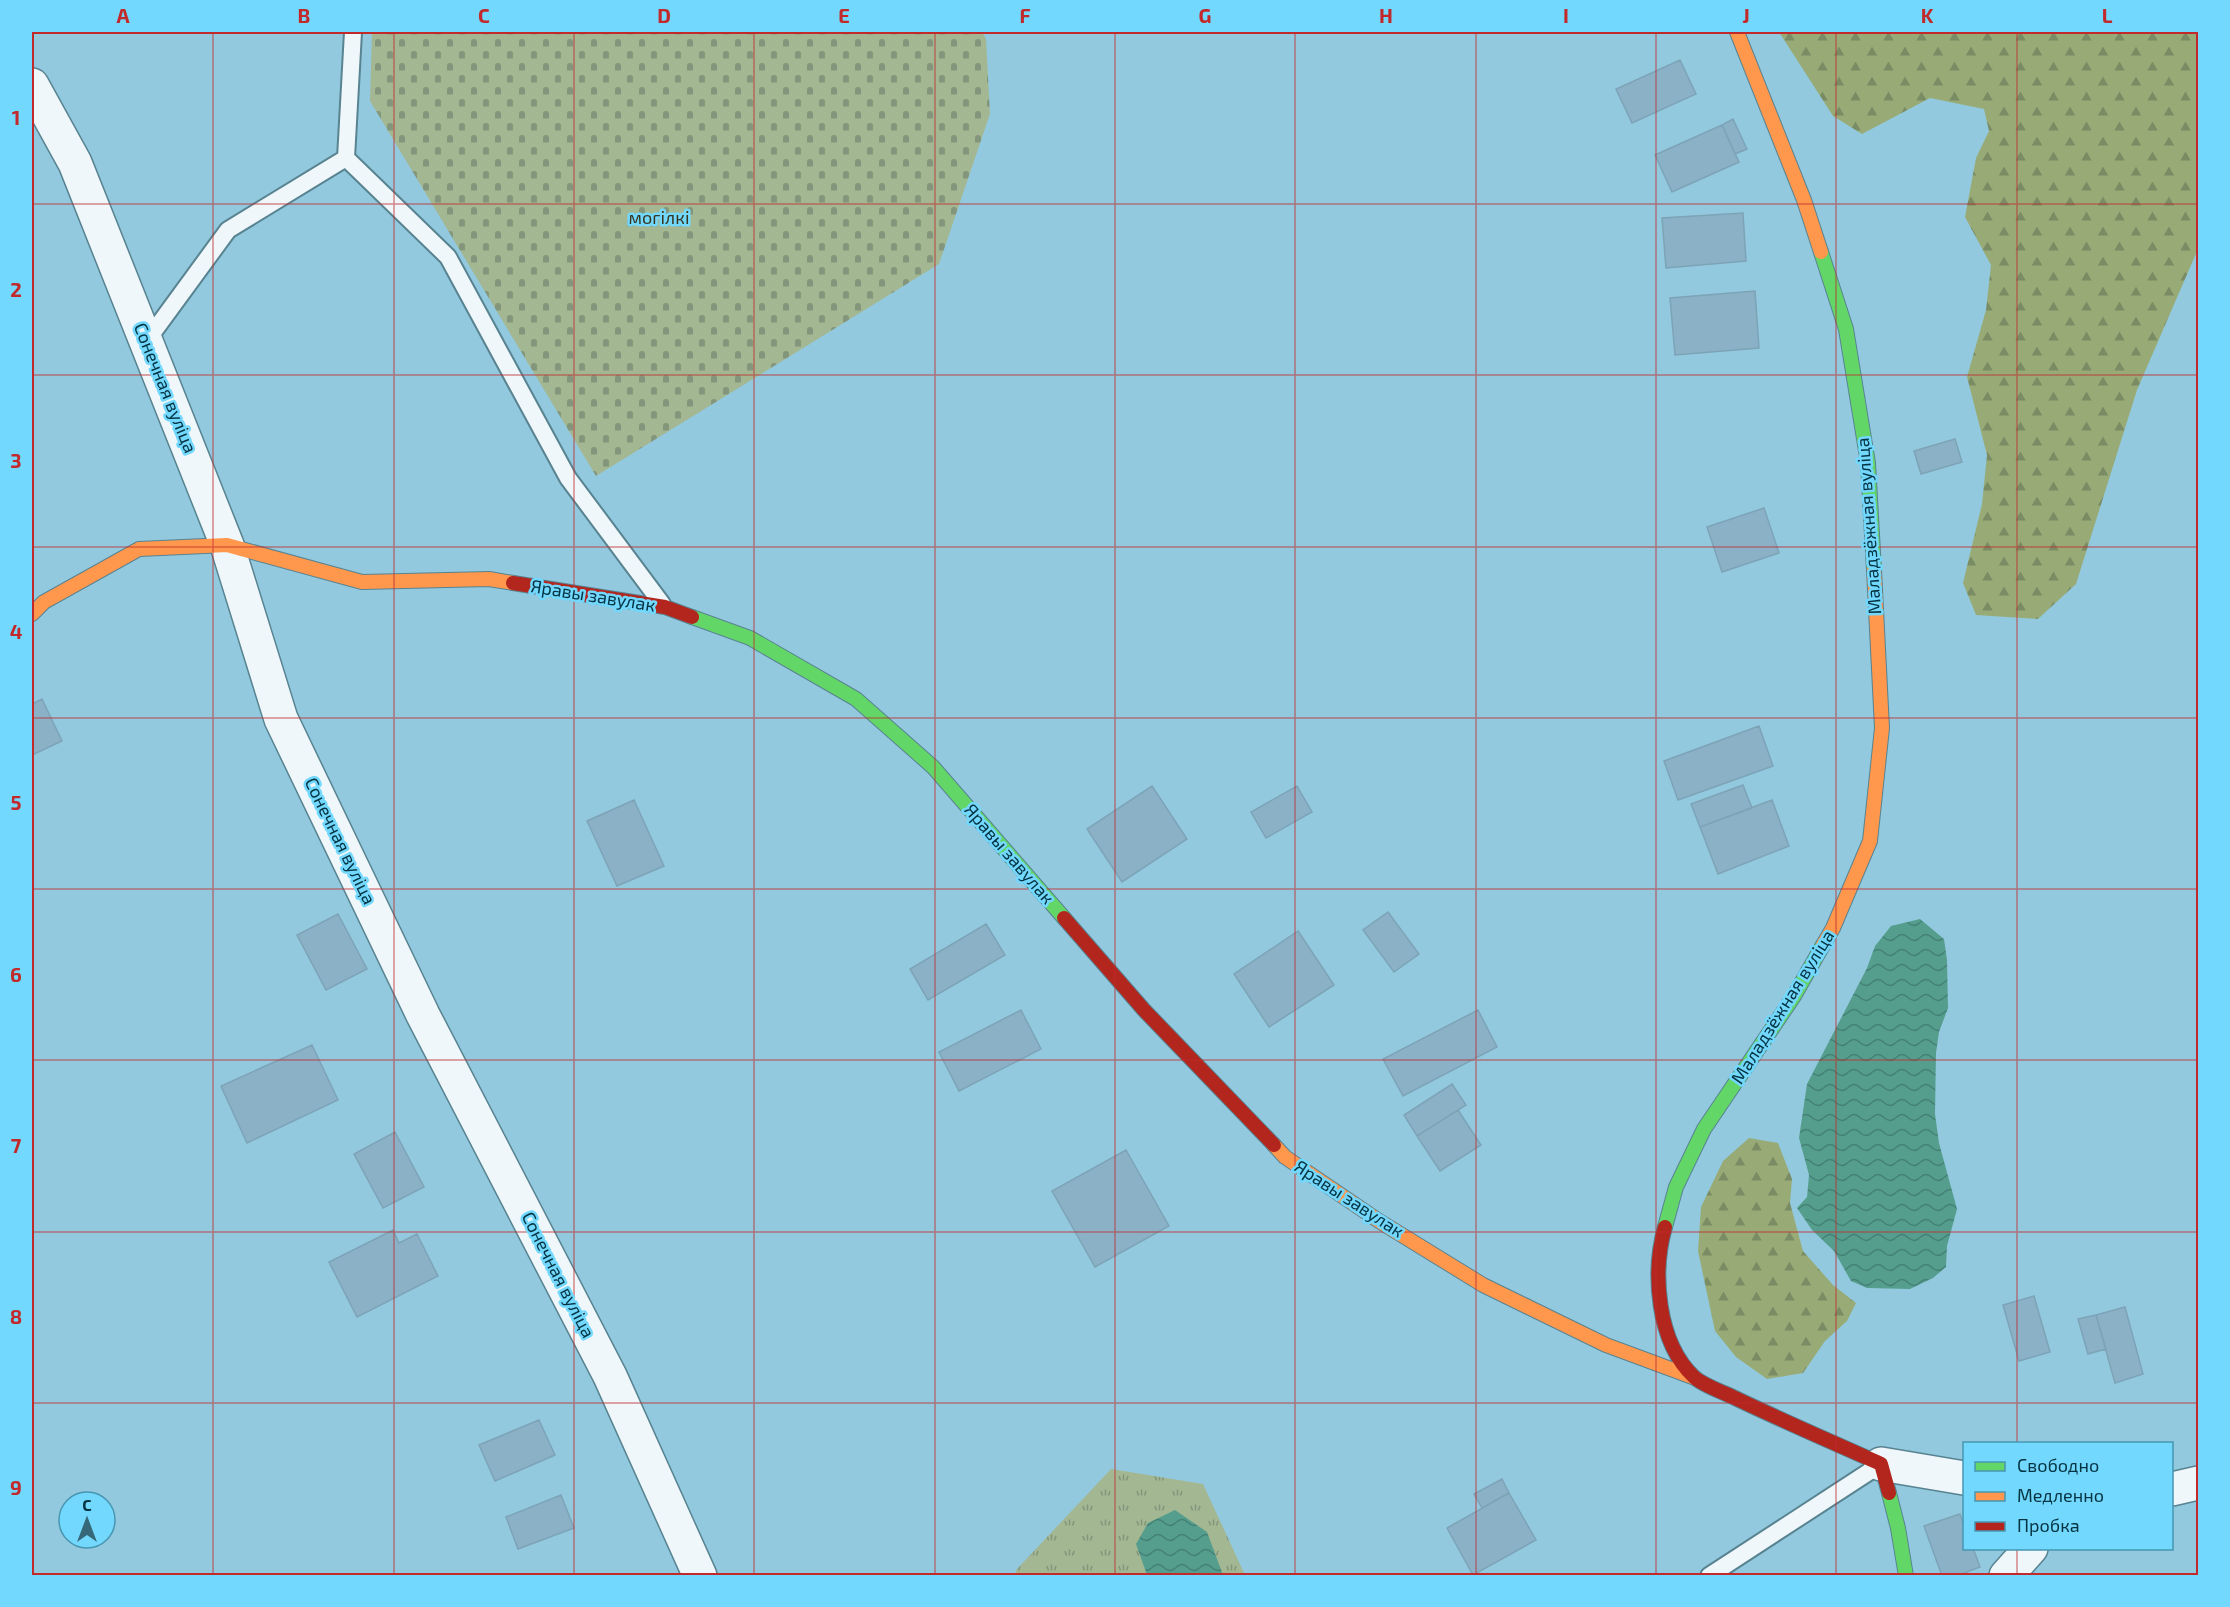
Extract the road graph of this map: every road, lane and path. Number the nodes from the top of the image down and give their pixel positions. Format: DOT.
graph roads {
  1 [pos="352,32"];
  2 [pos="1737,32"];
  3 [pos="32,85"];
  4 [pos="346,158"];
  5 [pos="146,342"];
  6 [pos="227,545"];
  7 [pos="665,607"];
  8 [pos="32,614"];
  9 [pos="1695,1378"];
  10 [pos="1881,1464"];
  11 [pos="1963,1478"];
  12 [pos="2199,1483"];
  13 [pos="2173,1489"];
  14 [pos="2029,1550"];
  15 [pos="700,1575"];
  16 [pos="1709,1575"];
  17 [pos="1906,1575"];
  18 [pos="2006,1575"];
  1 -- 4 [label="lane"];
  2 -- 9 [label="street, Маладзёжная вуліца"];
  3 -- 5 [label="street, Сонечная вуліца"];
  4 -- 5 [label="lane"];
  4 -- 7 [label="lane"];
  5 -- 6 [label="street, Сонечная вуліца"];
  6 -- 7 [label="street, Яравы завулак"];
  6 -- 8 [label="street, Яравы завулак"];
  6 -- 15 [label="street, Сонечная вуліца"];
  7 -- 9 [label="street, Яравы завулак"];
  9 -- 10 [label="street, Маладзёжная вуліца"];
  10 -- 11 [label="street"];
  10 -- 16 [label="lane"];
  10 -- 17 [label="street"];
  12 -- 13 [label="street"];
  14 -- 18 [label="street"];
}
